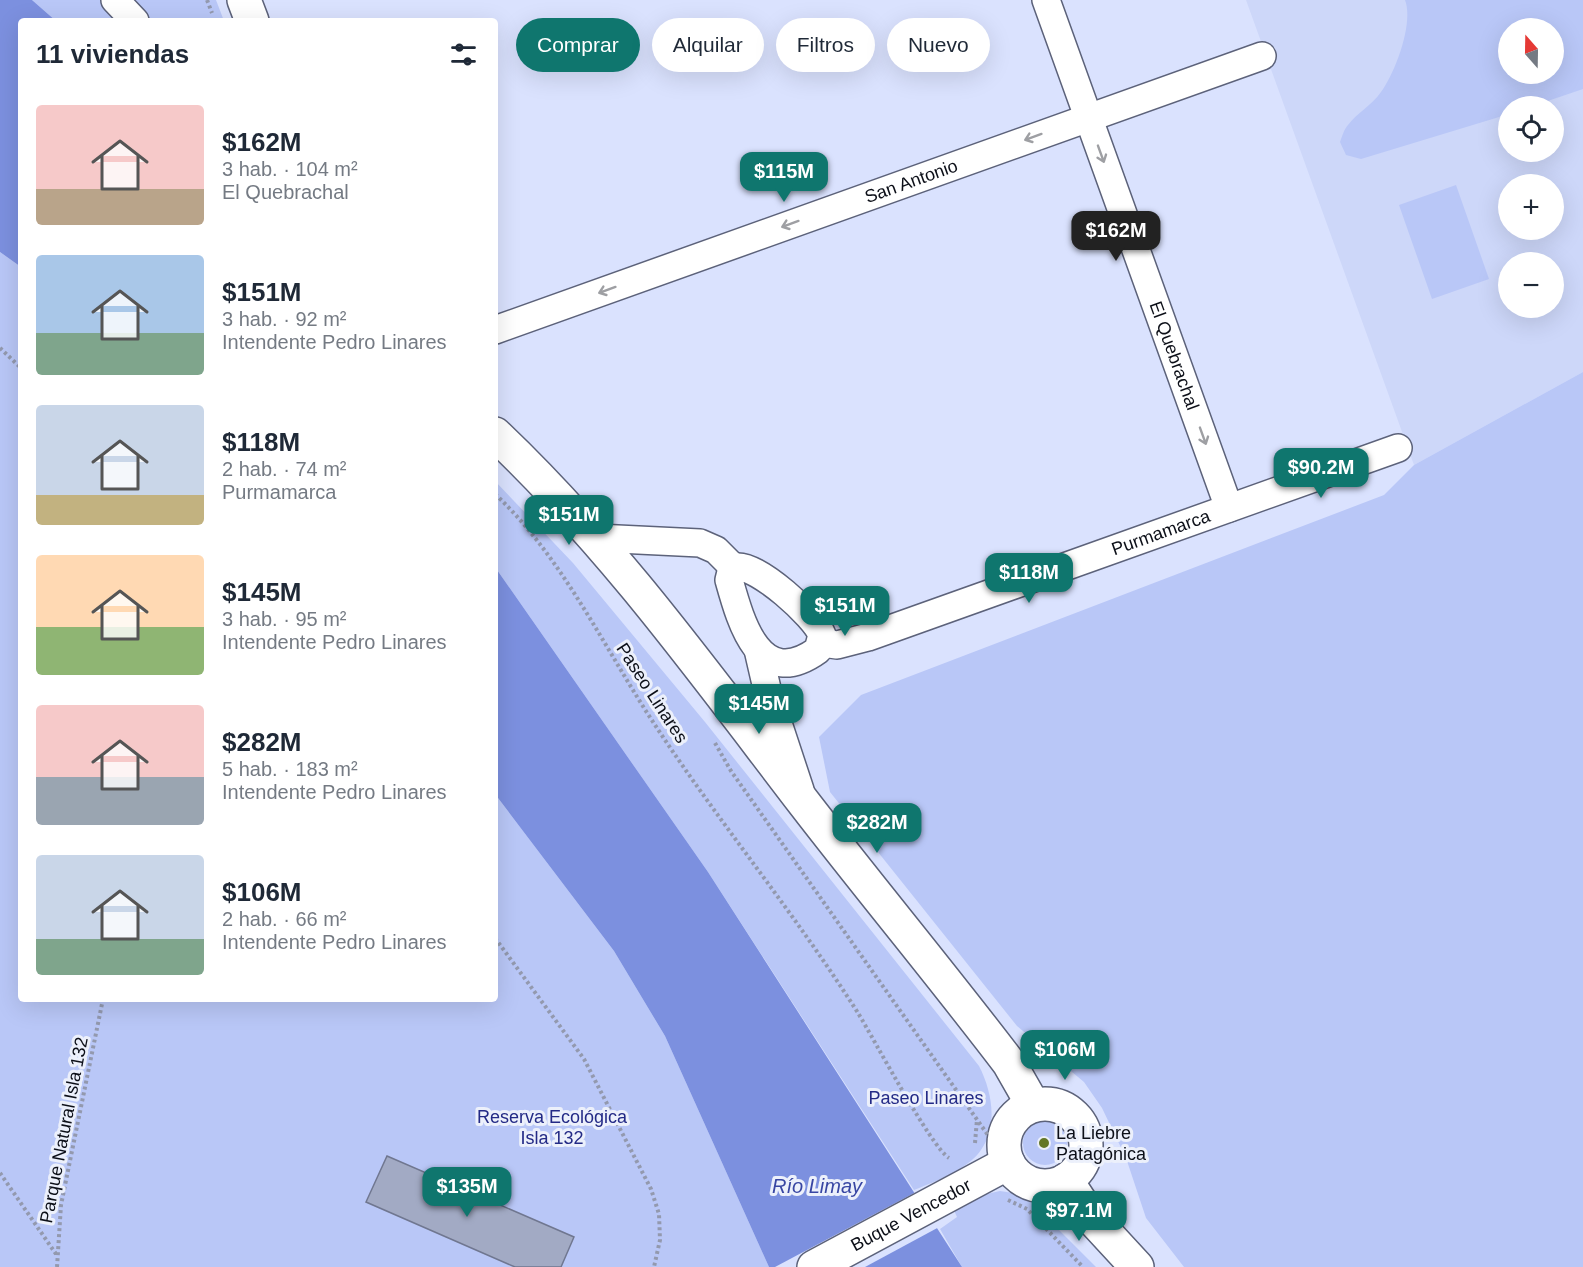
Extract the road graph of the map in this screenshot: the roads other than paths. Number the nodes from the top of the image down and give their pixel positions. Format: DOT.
graph roads {
  1 [pos="115,0"];
  2 [pos="244,0"];
  3 [pos="1046,0"];
  4 [pos="132,18"];
  5 [pos="251,18"];
  6 [pos="1262,56"];
  7 [pos="1088,118"];
  8 [pos="498,329"];
  9 [pos="498,437"];
  10 [pos="1398,448"];
  11 [pos="1229,508"];
  12 [pos="597,538"];
  13 [pos="734,568"];
  14 [pos="822,643"];
  15 [pos="759,654"];
  16 [pos="805,804"];
  17 [pos="1034,1105"];
  18 [pos="1008,1163"];
  19 [pos="1066,1180"];
  20 [pos="814,1267"];
  21 [pos="1137,1267"];
  1 -- 4 [label="street"];
  2 -- 5 [label="main road"];
  3 -- 7 [label="street, El Quebrachal"];
  6 -- 7 [label="street, San Antonio"];
  7 -- 8 [label="street, San Antonio, one-way"];
  7 -- 11 [label="street, El Quebrachal, one-way"];
  9 -- 12 [label="main road"];
  10 -- 11 [label="street, Purmamarca"];
  11 -- 14 [label="street, Purmamarca"];
  12 -- 13 [label="street"];
  12 -- 16 [label="main road"];
  13 -- 14 [label="street"];
  13 -- 15 [label="street"];
  14 -- 15 [label="street"];
  15 -- 16 [label="street"];
  16 -- 17 [label="main road"];
  17 -- 18 [label="main road"];
  17 -- 19 [label="main road"];
  18 -- 19 [label="main road"];
  18 -- 20 [label="main road, Buque Vencedor"];
  19 -- 21 [label="main road"];
}
